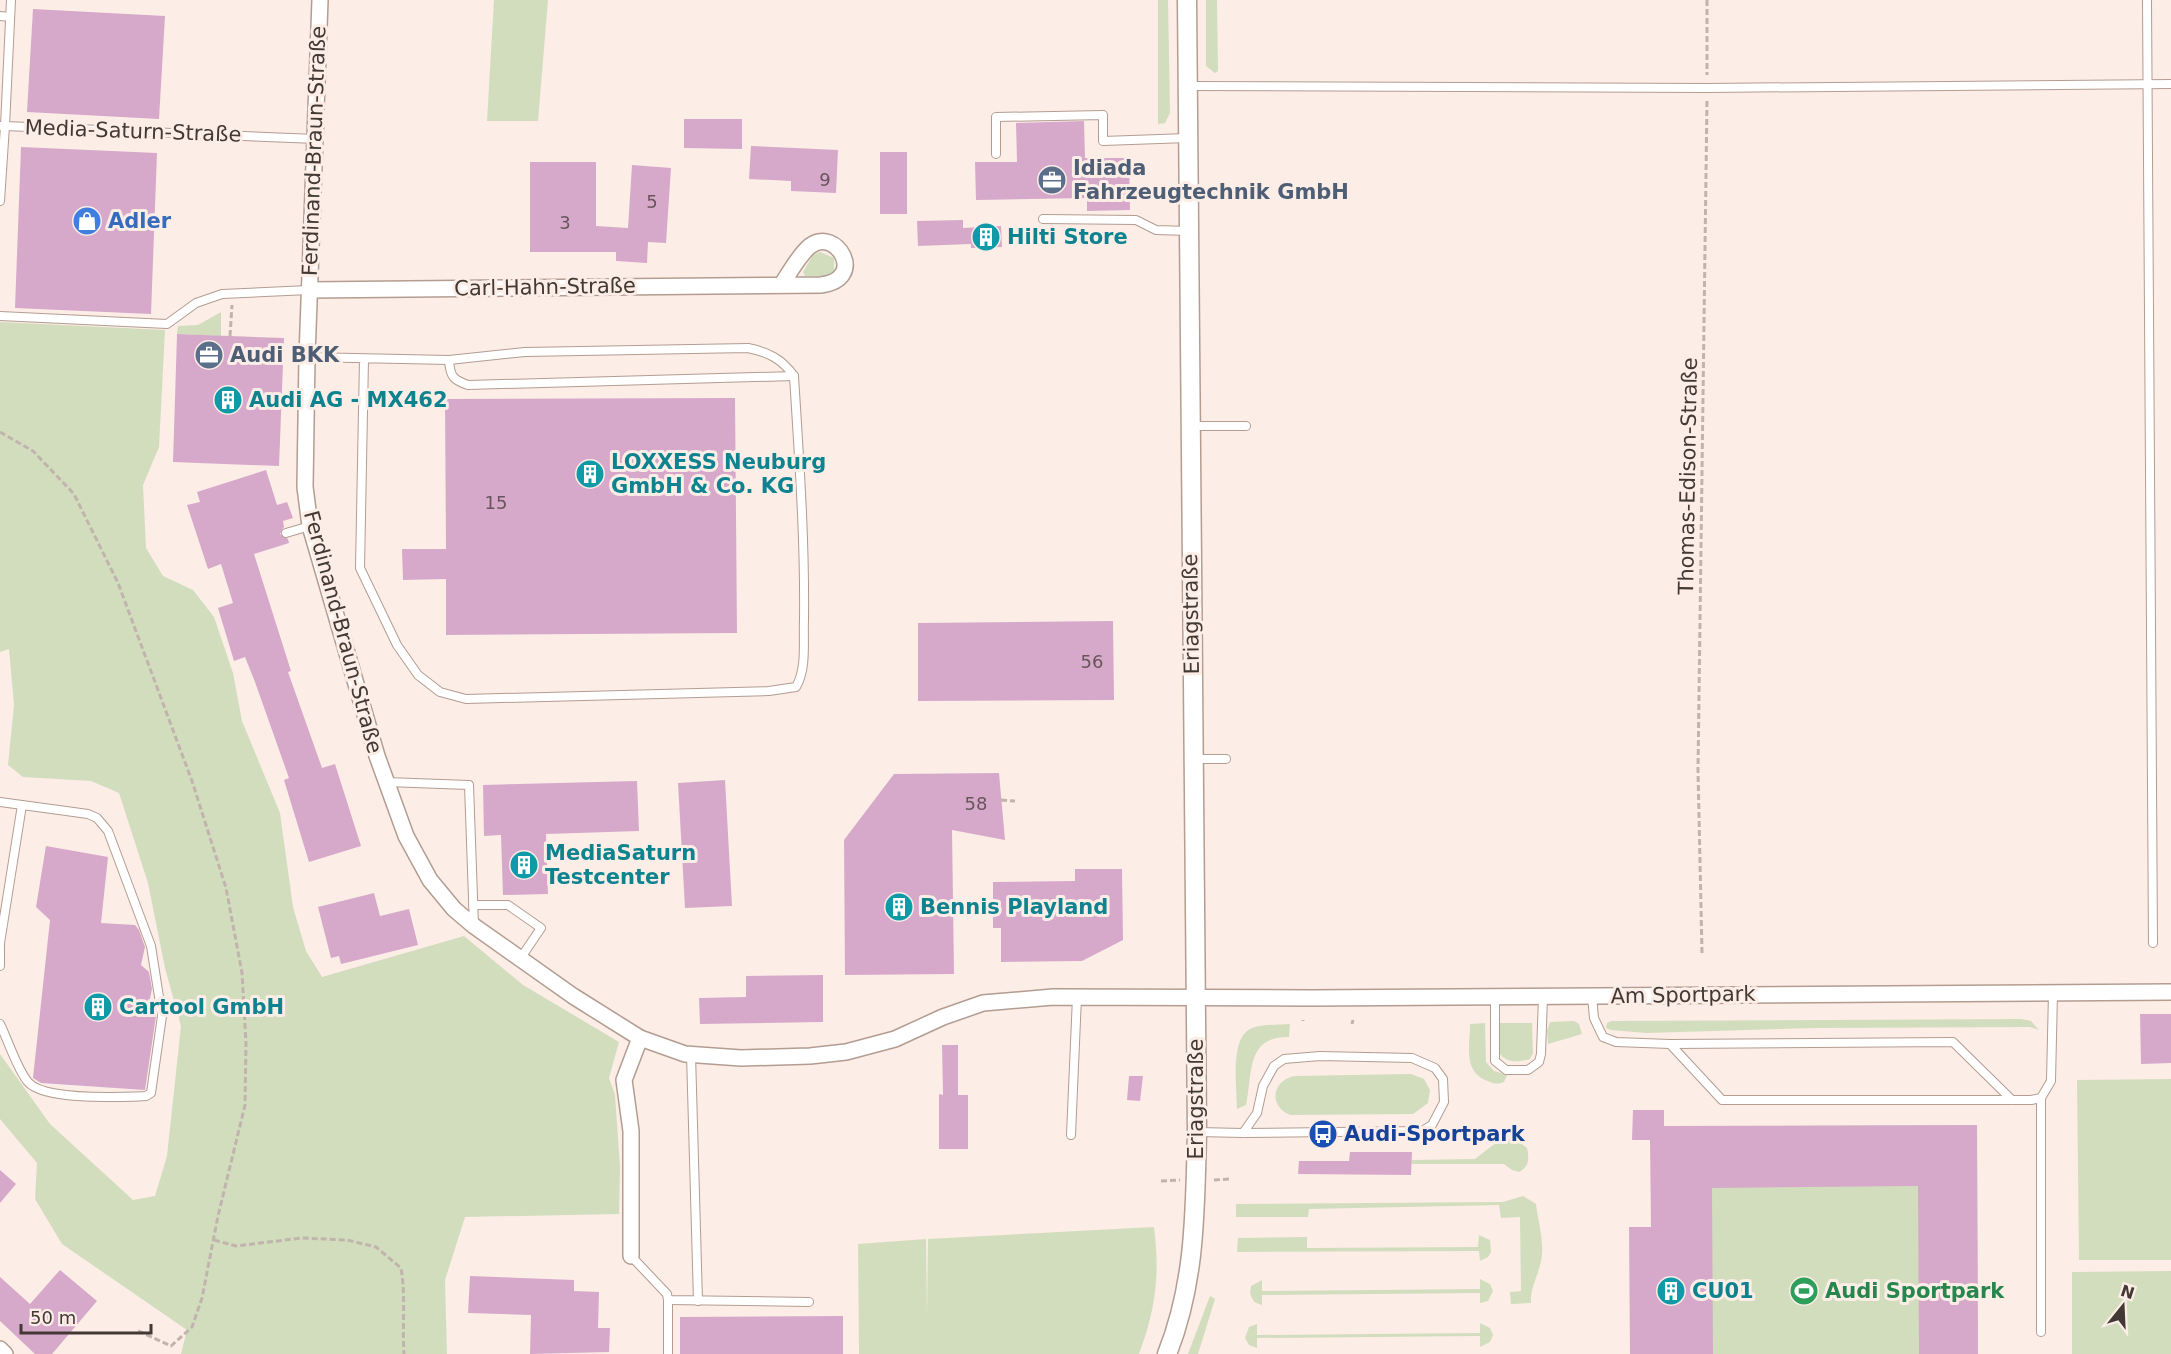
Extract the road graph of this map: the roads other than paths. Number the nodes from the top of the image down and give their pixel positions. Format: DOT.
graph roads {
  1 [pos="12,0"];
  2 [pos="320,0"];
  3 [pos="1187,0"];
  4 [pos="2147,0"];
  5 [pos="0,16"];
  6 [pos="10,16"];
  7 [pos="4,75"];
  8 [pos="2148,84"];
  9 [pos="2171,84"];
  10 [pos="1188,86"];
  11 [pos="2,126"];
  12 [pos="1188,138"];
  13 [pos="316,139"];
  14 [pos="996,154"];
  15 [pos="0,201"];
  16 [pos="1043,219"];
  17 [pos="1189,231"];
  18 [pos="782,284"];
  19 [pos="309,290"];
  20 [pos="0,316"];
  21 [pos="307,357"];
  22 [pos="364,359"];
  23 [pos="449,360"];
  24 [pos="794,376"];
  25 [pos="1190,426"];
  26 [pos="1246,426"];
  27 [pos="310,526"];
  28 [pos="286,533"];
  29 [pos="1193,759"];
  30 [pos="1226,759"];
  31 [pos="386,782"];
  32 [pos="0,802"];
  33 [pos="22,805"];
  34 [pos="473,905"];
  35 [pos="474,926"];
  36 [pos="2153,943"];
  37 [pos="0,944"];
  38 [pos="520,959"];
  39 [pos="0,966"];
  40 [pos="2053,991"];
  41 [pos="2171,992"];
  42 [pos="1543,996"];
  43 [pos="1592,996"];
  44 [pos="1077,997"];
  45 [pos="1495,997"];
  46 [pos="1196,998"];
  47 [pos="0,1024"];
  48 [pos="640,1038"];
  49 [pos="1670,1044"];
  50 [pos="691,1054"];
  51 [pos="2041,1098"];
  52 [pos="2013,1100"];
  53 [pos="1197,1132"];
  54 [pos="1242,1133"];
  55 [pos="1071,1135"];
  56 [pos="631,1256"];
  57 [pos="668,1300"];
  58 [pos="698,1301"];
  59 [pos="809,1302"];
  60 [pos="2041,1332"];
  61 [pos="0,1349"];
  62 [pos="5,1354"];
  63 [pos="668,1354"];
  64 [pos="1167,1354"];
  1 -- 6 [label="lane, Media-Saturn-Straße"];
  2 -- 13 [label="street, Ferdinand-Braun-Straße"];
  3 -- 10 [label="street, Eriagstraße"];
  4 -- 8 [label="lane"];
  5 -- 6 [label="lane"];
  6 -- 7 [label="lane, Media-Saturn-Straße"];
  7 -- 11 [label="lane, Media-Saturn-Straße"];
  8 -- 9 [label="lane"];
  8 -- 10 [label="lane"];
  8 -- 36 [label="lane"];
  10 -- 12 [label="street, Eriagstraße"];
  11 -- 13 [label="lane, Media-Saturn-Straße"];
  11 -- 15 [label="lane"];
  12 -- 14 [label="lane"];
  12 -- 17 [label="street, Eriagstraße"];
  13 -- 19 [label="street, Ferdinand-Braun-Straße"];
  16 -- 17 [label="lane"];
  17 -- 25 [label="street, Eriagstraße"];
  18 -- 19 [label="street, Carl-Hahn-Straße"];
  19 -- 20 [label="lane"];
  19 -- 21 [label="street, Ferdinand-Braun-Straße"];
  21 -- 22 [label="lane"];
  21 -- 27 [label="street, Ferdinand-Braun-Straße"];
  22 -- 23 [label="lane"];
  22 -- 24 [label="lane"];
  23 -- 24 [label="lane"];
  23 -- 24 [label="lane"];
  25 -- 26 [label="lane"];
  25 -- 29 [label="street, Eriagstraße"];
  27 -- 28 [label="lane"];
  27 -- 31 [label="street, Ferdinand-Braun-Straße"];
  29 -- 30 [label="lane"];
  29 -- 46 [label="street, Eriagstraße"];
  31 -- 34 [label="lane"];
  31 -- 35 [label="street, Ferdinand-Braun-Straße"];
  32 -- 33 [label="lane"];
  33 -- 37 [label="lane"];
  33 -- 47 [label="lane"];
  34 -- 35 [label="lane"];
  34 -- 38 [label="lane"];
  35 -- 38 [label="street, Ferdinand-Braun-Straße"];
  37 -- 39 [label="lane"];
  38 -- 48 [label="street, Ferdinand-Braun-Straße"];
  40 -- 41 [label="street, Am Sportpark"];
  40 -- 43 [label="street, Am Sportpark"];
  40 -- 51 [label="lane"];
  42 -- 43 [label="street, Am Sportpark"];
  42 -- 45 [label="street, Am Sportpark"];
  42 -- 45 [label="lane"];
  43 -- 49 [label="lane"];
  44 -- 46 [label="street, Ferdinand-Braun-Straße"];
  44 -- 50 [label="street, Ferdinand-Braun-Straße"];
  44 -- 55 [label="lane"];
  45 -- 46 [label="street, Am Sportpark"];
  46 -- 53 [label="street, Eriagstraße"];
  48 -- 50 [label="street, Ferdinand-Braun-Straße"];
  48 -- 56 [label="street"];
  49 -- 52 [label="lane"];
  49 -- 52 [label="lane"];
  50 -- 58 [label="lane"];
  51 -- 52 [label="lane"];
  51 -- 60 [label="lane"];
  53 -- 54 [label="lane"];
  53 -- 64 [label="street, Eriagstraße"];
  54 -- 54 [label="lane"];
  56 -- 57 [label="lane"];
  57 -- 58 [label="lane"];
  57 -- 63 [label="lane"];
  58 -- 59 [label="lane"];
  61 -- 62 [label="street"];
}
